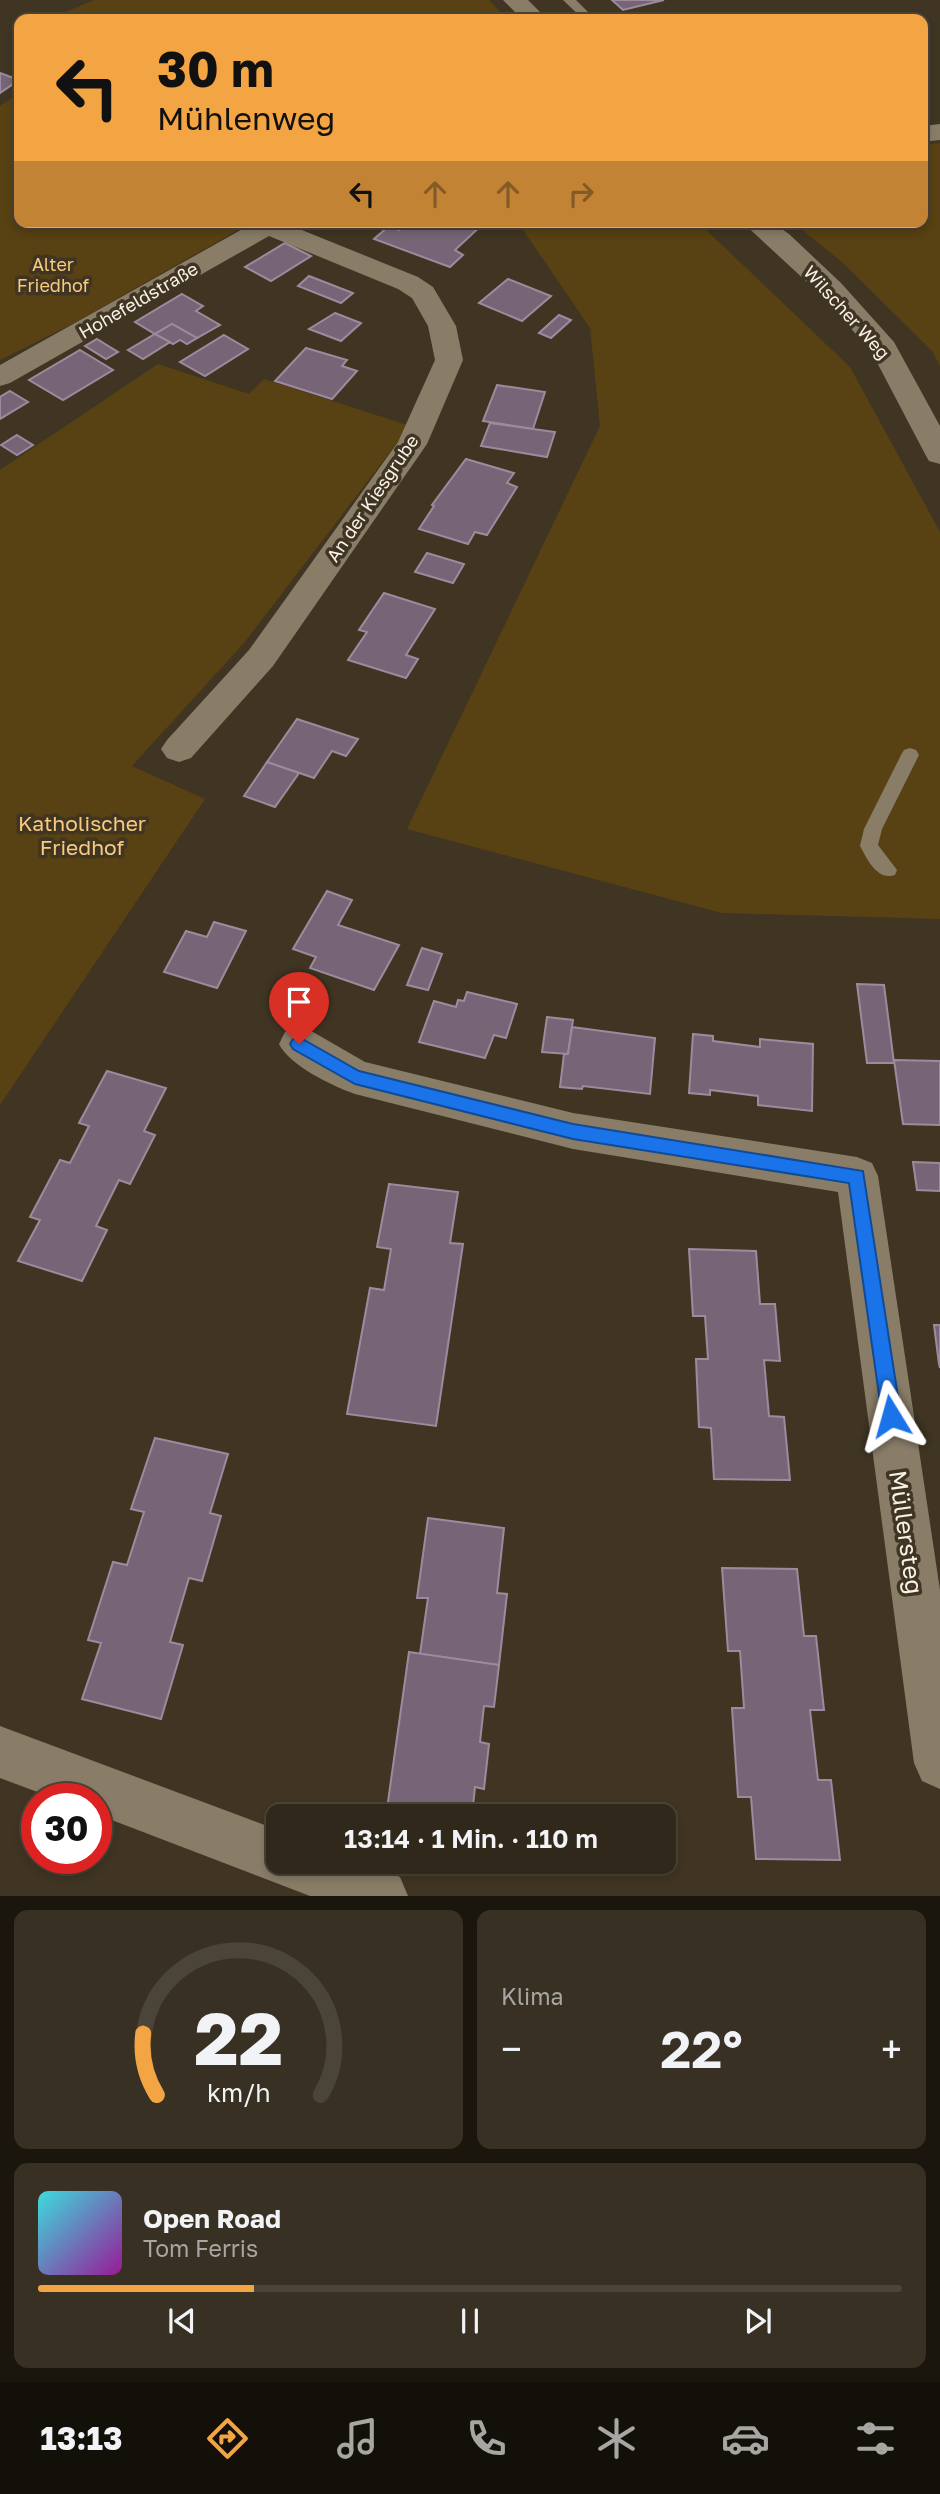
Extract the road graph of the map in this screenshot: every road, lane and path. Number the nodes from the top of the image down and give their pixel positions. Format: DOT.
graph roads {
  1 [pos="516,0"];
  2 [pos="569,0"];
  3 [pos="530,14"];
  4 [pos="584,14"];
  5 [pos="264,228"];
  6 [pos="280,228"];
  7 [pos="763,228"];
  8 [pos="0,377"];
  9 [pos="940,454"];
  10 [pos="179,749"];
  11 [pos="910,755"];
  12 [pos="888,870"];
  13 [pos="299,1044"];
  14 [pos="0,1752"];
  15 [pos="940,1763"];
  16 [pos="266,1852"];
  17 [pos="325,1874"];
  18 [pos="382,1895"];
  1 -- 3 [label="street"];
  2 -- 4 [label="lane"];
  5 -- 8 [label="street, Hohefeldstraße"];
  6 -- 10 [label="street, An der Kiesgrube"];
  7 -- 9 [label="street, Wilscher Weg"];
  11 -- 12 [label="lane"];
  13 -- 15 [label="street, Müllersteg"];
  14 -- 16 [label="street"];
  17 -- 18 [label="street"];
}
